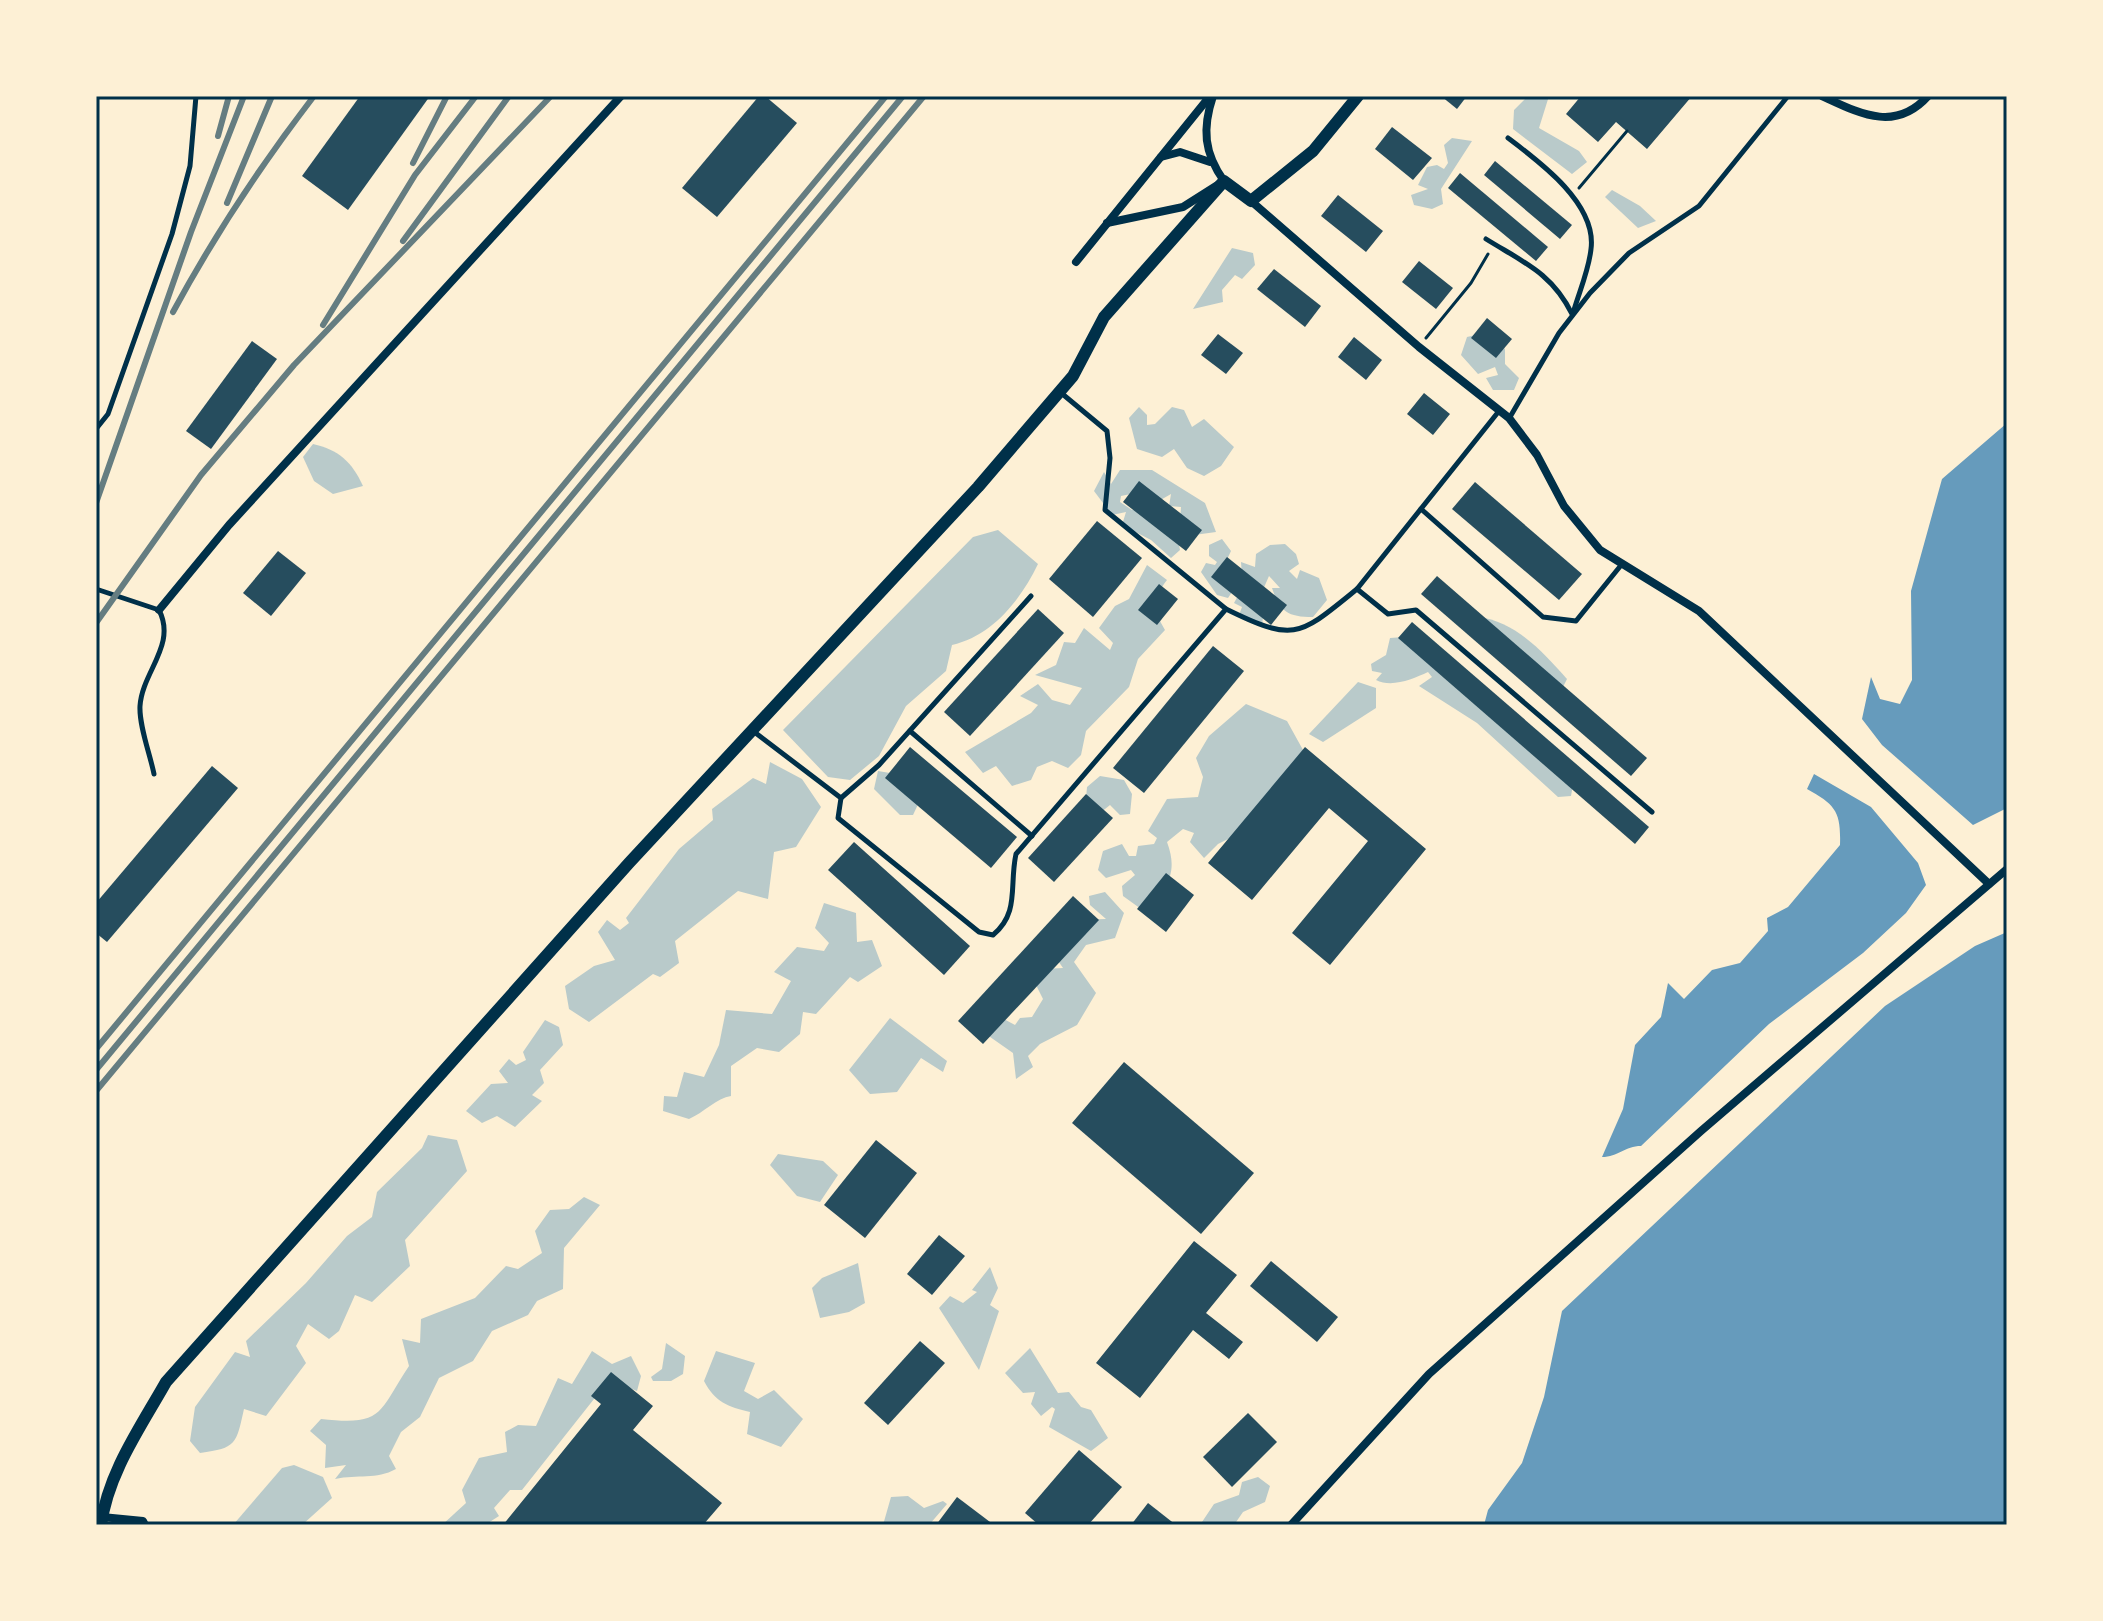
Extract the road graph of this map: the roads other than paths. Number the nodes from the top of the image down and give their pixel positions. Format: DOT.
graph roads {
  1 [pos="196,96"];
  2 [pos="621,96"];
  3 [pos="1212,96"];
  4 [pos="1358,96"];
  5 [pos="1788,96"];
  6 [pos="1822,96"];
  7 [pos="1928,96"];
  8 [pos="1508,138"];
  9 [pos="1160,158"];
  10 [pos="1210,162"];
  11 [pos="1224,181"];
  12 [pos="1251,201"];
  13 [pos="1107,223"];
  14 [pos="1486,239"];
  15 [pos="1076,262"];
  16 [pos="1573,315"];
  17 [pos="1060,392"];
  18 [pos="1499,411"];
  19 [pos="1509,418"];
  20 [pos="96,429"];
  21 [pos="1421,509"];
  22 [pos="1622,564"];
  23 [pos="96,589"];
  24 [pos="1357,589"];
  25 [pos="1031,596"];
  26 [pos="1226,609"];
  27 [pos="159,610"];
  28 [pos="752,730"];
  29 [pos="910,731"];
  30 [pos="154,774"];
  31 [pos="841,798"];
  32 [pos="1652,812"];
  33 [pos="1032,836"];
  34 [pos="2007,869"];
  35 [pos="1989,884"];
  36 [pos="102,1521"];
  37 [pos="145,1525"];
  38 [pos="1291,1525"];
  1 -- 20 [label="lane"];
  2 -- 27 [label="street"];
  3 -- 9 [label="street"];
  3 -- 10 [label="street"];
  4 -- 12 [label="street"];
  5 -- 16 [label="lane"];
  6 -- 7 [label="street"];
  8 -- 16 [label="lane"];
  9 -- 10 [label="street"];
  9 -- 13 [label="street"];
  10 -- 11 [label="street"];
  11 -- 12 [label="street"];
  11 -- 13 [label="street"];
  11 -- 17 [label="street"];
  12 -- 18 [label="street"];
  13 -- 15 [label="street"];
  14 -- 16 [label="lane"];
  16 -- 19 [label="lane"];
  17 -- 26 [label="lane"];
  17 -- 28 [label="street"];
  18 -- 19 [label="street"];
  18 -- 21 [label="lane"];
  19 -- 22 [label="street"];
  21 -- 22 [label="lane"];
  21 -- 24 [label="lane"];
  22 -- 35 [label="street"];
  23 -- 27 [label="lane"];
  24 -- 26 [label="lane"];
  24 -- 32 [label="lane"];
  25 -- 29 [label="lane"];
  26 -- 33 [label="lane"];
  27 -- 30 [label="lane"];
  28 -- 31 [label="lane"];
  28 -- 36 [label="street"];
  29 -- 31 [label="lane"];
  29 -- 33 [label="lane"];
  31 -- 33 [label="lane"];
  34 -- 35 [label="street"];
  35 -- 38 [label="street"];
  36 -- 37 [label="street"];
}
